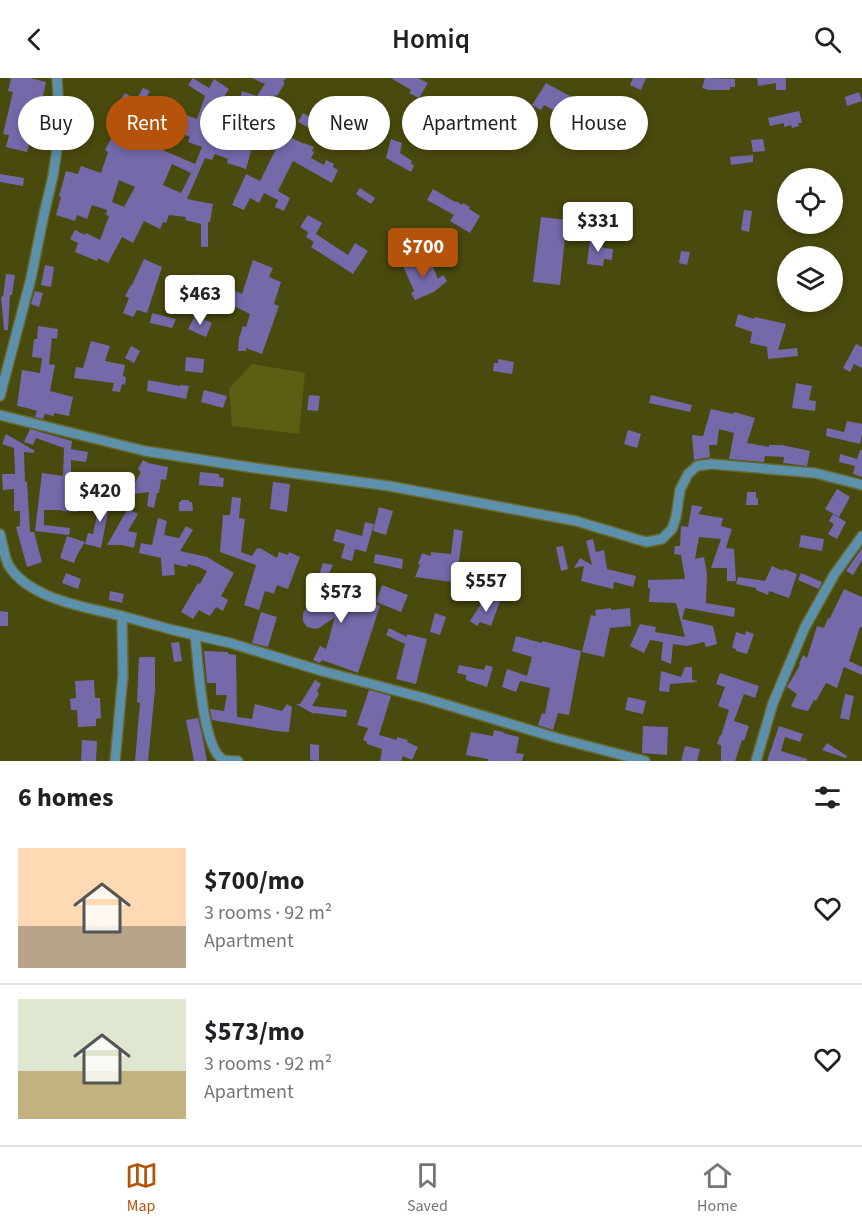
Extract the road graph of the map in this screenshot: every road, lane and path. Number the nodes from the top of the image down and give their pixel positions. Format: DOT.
graph roads {
  1 [pos="57,78"];
  2 [pos="0,396"];
  3 [pos="0,416"];
  4 [pos="862,485"];
  5 [pos="0,534"];
  6 [pos="862,536"];
  7 [pos="122,616"];
  8 [pos="195,635"];
  9 [pos="115,761"];
  10 [pos="238,761"];
  11 [pos="645,761"];
  12 [pos="756,761"];
  1 -- 2 [label="street"];
  3 -- 4 [label="street"];
  5 -- 7 [label="street"];
  6 -- 12 [label="street"];
  7 -- 8 [label="street"];
  7 -- 9 [label="street"];
  8 -- 10 [label="street"];
  8 -- 11 [label="street"];
}
